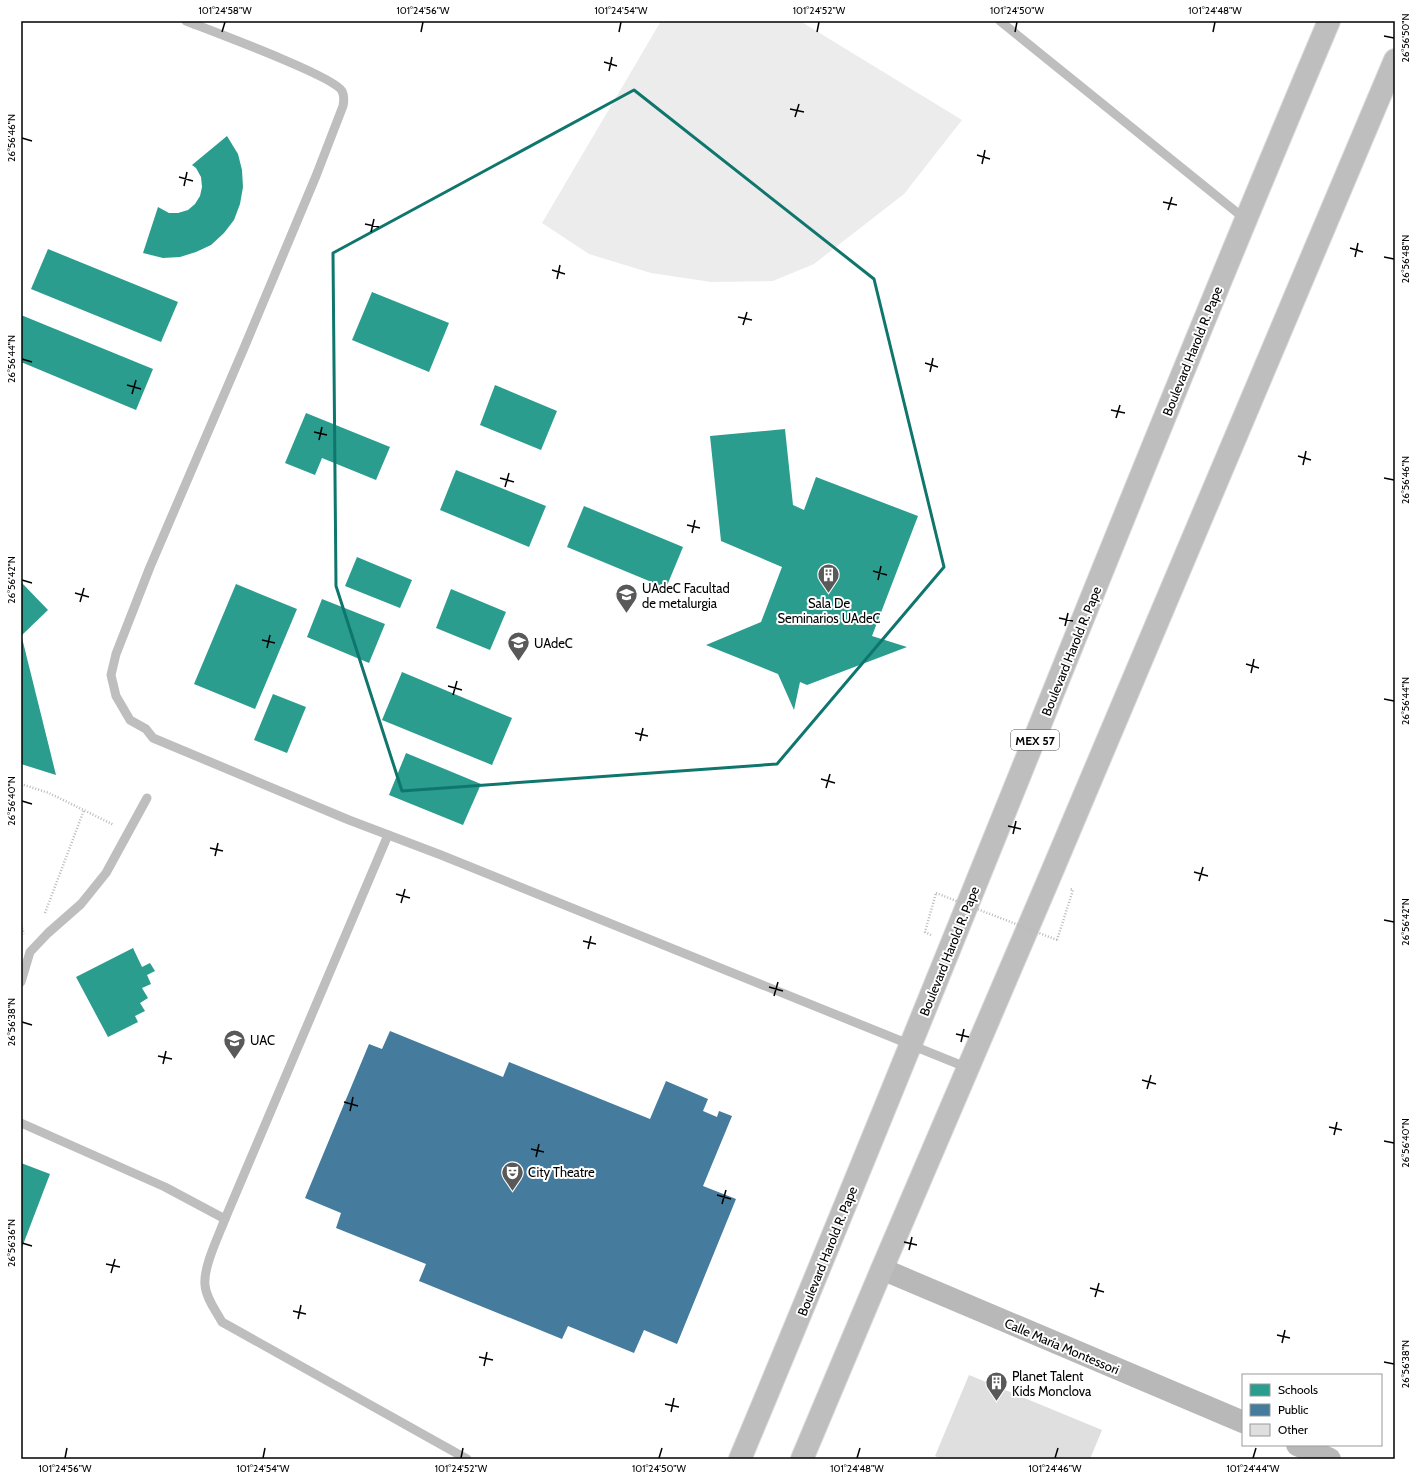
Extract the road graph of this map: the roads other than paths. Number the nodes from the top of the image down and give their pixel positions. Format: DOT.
graph roads {
  1 [pos="186,21"];
  2 [pos="1000,21"];
  3 [pos="1329,21"];
  4 [pos="1395,60"];
  5 [pos="1245,219"];
  6 [pos="147,798"];
  7 [pos="388,835"];
  8 [pos="21,982"];
  9 [pos="911,1045"];
  10 [pos="968,1068"];
  11 [pos="21,1123"];
  12 [pos="225,1219"];
  13 [pos="882,1269"];
  14 [pos="1242,1422"];
  15 [pos="1299,1446"];
  16 [pos="467,1459"];
  17 [pos="740,1459"];
  18 [pos="802,1459"];
  19 [pos="1330,1459"];
  1 -- 7 [label="lane"];
  2 -- 5 [label="lane"];
  3 -- 5 [label="highway, Boulevard Harold R. Pape / MEX 57"];
  4 -- 10 [label="highway"];
  5 -- 9 [label="highway, Boulevard Harold R. Pape / MEX 57"];
  6 -- 8 [label="lane"];
  7 -- 9 [label="lane"];
  7 -- 12 [label="lane"];
  9 -- 10 [label="lane"];
  9 -- 17 [label="highway, Boulevard Harold R. Pape / MEX 57"];
  10 -- 13 [label="highway"];
  11 -- 12 [label="lane"];
  12 -- 16 [label="lane"];
  13 -- 14 [label="main road, Calle María Montessori"];
  13 -- 18 [label="highway"];
  15 -- 19 [label="main road"];
}
